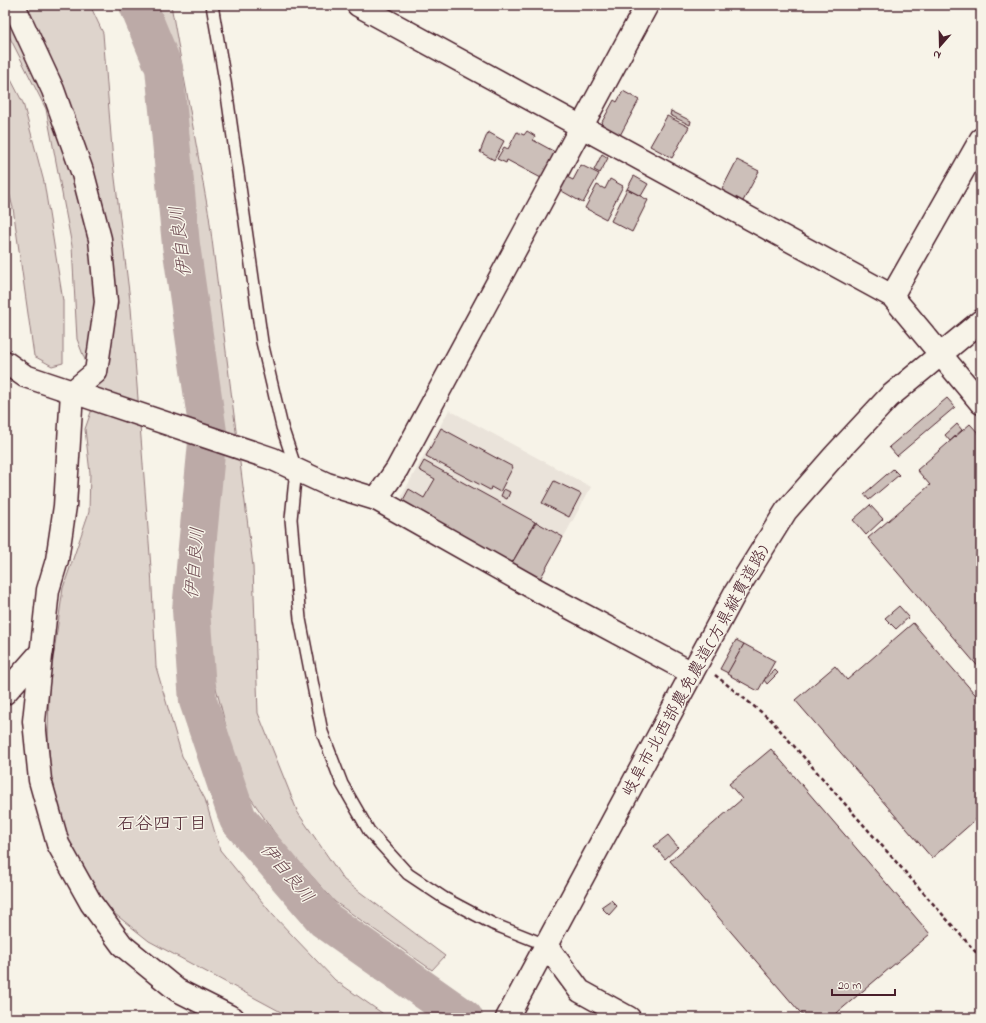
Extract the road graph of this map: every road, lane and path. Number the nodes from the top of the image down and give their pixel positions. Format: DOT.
graph roads {
  1 [pos="11,5"];
  2 [pos="212,5"];
  3 [pos="358,5"];
  4 [pos="648,5"];
  5 [pos="583,128"];
  6 [pos="981,139"];
  7 [pos="892,296"];
  8 [pos="981,321"];
  9 [pos="941,356"];
  10 [pos="5,362"];
  11 [pos="83,395"];
  12 [pos="981,403"];
  13 [pos="296,469"];
  14 [pos="376,499"];
  15 [pos="42,651"];
  16 [pos="695,667"];
  17 [pos="5,693"];
  18 [pos="541,954"];
  19 [pos="981,958"];
  20 [pos="233,1018"];
  21 [pos="507,1018"];
  22 [pos="629,1018"];
  1 -- 11 [label="street"];
  2 -- 13 [label="lane"];
  3 -- 5 [label="street"];
  4 -- 5 [label="street"];
  5 -- 7 [label="street"];
  5 -- 14 [label="street"];
  6 -- 7 [label="street"];
  7 -- 9 [label="street"];
  8 -- 9 [label="street, 岐阜市北西部農免農道(方県縦貫道路)"];
  9 -- 12 [label="street"];
  9 -- 16 [label="street, 岐阜市北西部農免農道(方県縦貫道路)"];
  10 -- 11 [label="street"];
  11 -- 13 [label="street"];
  11 -- 15 [label="street"];
  13 -- 14 [label="street"];
  13 -- 18 [label="lane"];
  14 -- 16 [label="street"];
  15 -- 17 [label="street"];
  15 -- 20 [label="street"];
  16 -- 18 [label="street, 岐阜市北西部農免農道(方県縦貫道路)"];
  16 -- 19 [label="path"];
  18 -- 21 [label="street, 岐阜市北西部農免農道(方県縦貫道路)"];
  18 -- 22 [label="street"];
}
